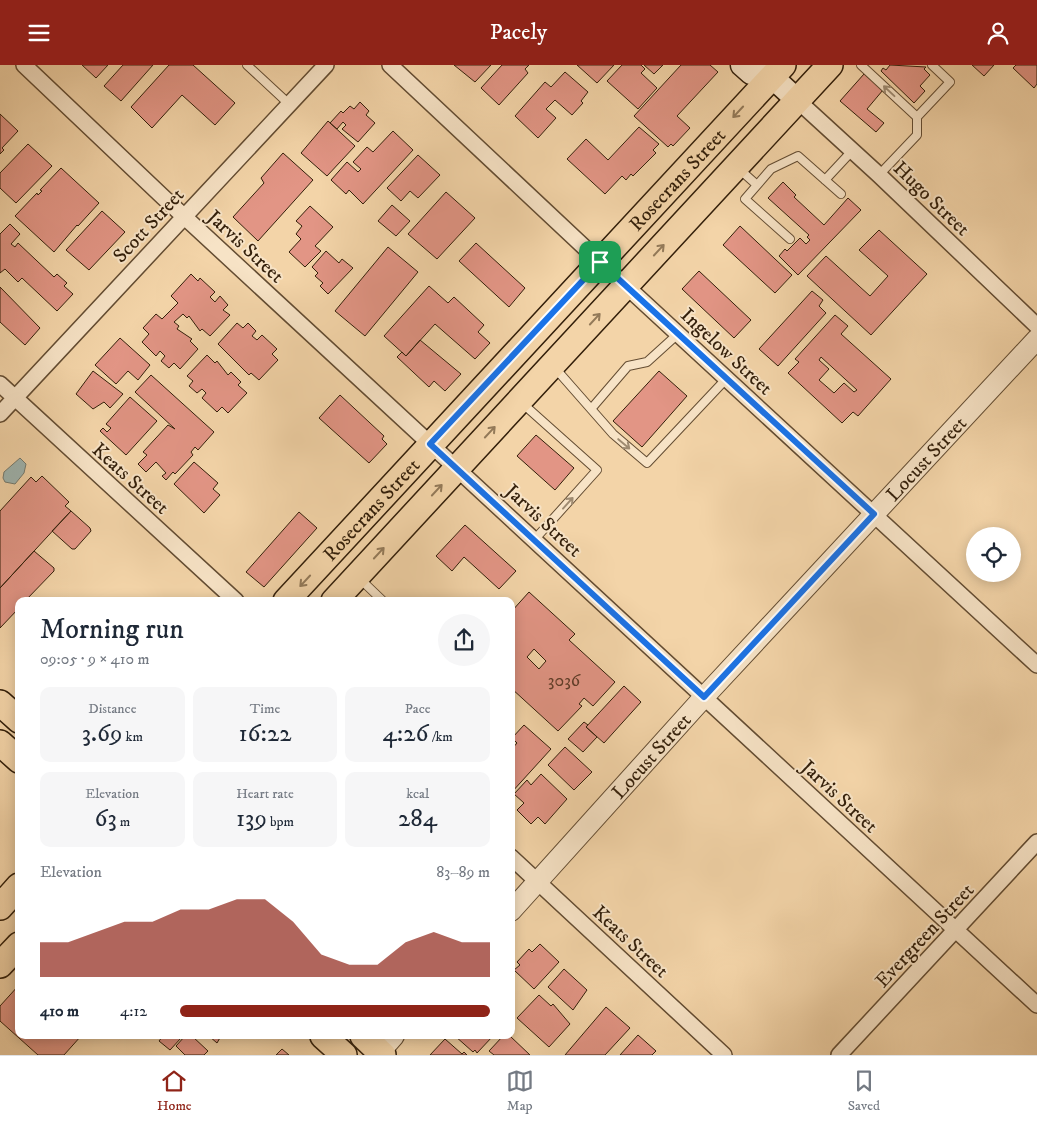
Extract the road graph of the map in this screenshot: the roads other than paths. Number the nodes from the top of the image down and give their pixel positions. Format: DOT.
graph roads {
  1 [pos="24,65"];
  2 [pos="248,65"];
  3 [pos="326,65"];
  4 [pos="390,65"];
  5 [pos="742,65"];
  6 [pos="830,65"];
  7 [pos="861,65"];
  8 [pos="932,65"];
  9 [pos="775,69"];
  10 [pos="797,100"];
  11 [pos="289,104"];
  12 [pos="917,117"];
  13 [pos="852,151"];
  14 [pos="736,166"];
  15 [pos="879,175"];
  16 [pos="825,180"];
  17 [pos="757,185"];
  18 [pos="841,193"];
  19 [pos="184,215"];
  20 [pos="790,239"];
  21 [pos="600,262"];
  22 [pos="626,285"];
  23 [pos="1037,327"];
  24 [pos="679,333"];
  25 [pos="1037,339"];
  26 [pos="552,365"];
  27 [pos="727,377"];
  28 [pos="0,384"];
  29 [pos="15,398"];
  30 [pos="520,401"];
  31 [pos="590,409"];
  32 [pos="0,414"];
  33 [pos="430,444"];
  34 [pos="457,468"];
  35 [pos="874,514"];
  36 [pos="535,539"];
  37 [pos="357,577"];
  38 [pos="232,597"];
  39 [pos="290,597"];
  40 [pos="338,597"];
  41 [pos="379,597"];
  42 [pos="1037,665"];
  43 [pos="704,697"];
  44 [pos="0,703"];
  45 [pos="15,716"];
  46 [pos="0,743"];
  47 [pos="15,756"];
  48 [pos="1037,842"];
  49 [pos="515,861"];
  50 [pos="539,883"];
  51 [pos="15,890"];
  52 [pos="0,907"];
  53 [pos="515,907"];
  54 [pos="956,930"];
  55 [pos="15,949"];
  56 [pos="0,965"];
  57 [pos="1037,1005"];
  58 [pos="326,1039"];
  59 [pos="344,1055"];
  60 [pos="724,1055"];
  61 [pos="839,1055"];
  1 -- 19 [label="street, Jarvis Street"];
  2 -- 11 [label="lane"];
  3 -- 11 [label="street, Scott Street"];
  4 -- 21 [label="street, Ingelow Street"];
  5 -- 9 [label="main road"];
  6 -- 10 [label="main road, Rosecrans Street"];
  12 -- 7 [label="lane, one-way"];
  8 -- 12 [label="lane"];
  9 -- 10 [label="main road"];
  9 -- 21 [label="main road, Rosecrans Street, one-way"];
  10 -- 13 [label="street, Hugo Street"];
  10 -- 14 [label="main road, Rosecrans Street"];
  11 -- 19 [label="street, Scott Street"];
  12 -- 15 [label="lane"];
  13 -- 15 [label="street, Hugo Street"];
  13 -- 16 [label="lane"];
  14 -- 17 [label="lane"];
  22 -- 14 [label="main road, Rosecrans Street, one-way"];
  15 -- 23 [label="street, Hugo Street"];
  16 -- 17 [label="lane"];
  16 -- 18 [label="lane"];
  17 -- 20 [label="lane"];
  19 -- 29 [label="street, Scott Street"];
  19 -- 33 [label="street, Jarvis Street"];
  21 -- 22 [label="street, Ingelow Street"];
  21 -- 33 [label="main road, Rosecrans Street"];
  22 -- 24 [label="street, Ingelow Street"];
  26 -- 22 [label="main road, Rosecrans Street, one-way"];
  24 -- 27 [label="street, Ingelow Street"];
  24 -- 31 [label="lane"];
  25 -- 35 [label="street, Locust Street"];
  26 -- 30 [label="main road, Rosecrans Street"];
  26 -- 31 [label="lane"];
  31 -- 27 [label="lane, one-way"];
  27 -- 35 [label="street, Ingelow Street"];
  28 -- 29 [label="street, Keats Street"];
  29 -- 32 [label="street, Scott Street"];
  29 -- 38 [label="street, Keats Street"];
  34 -- 30 [label="main road, Rosecrans Street, one-way"];
  36 -- 30 [label="lane, one-way"];
  33 -- 34 [label="street, Jarvis Street"];
  33 -- 39 [label="main road, Rosecrans Street, one-way"];
  34 -- 36 [label="street, Jarvis Street"];
  37 -- 34 [label="main road, Rosecrans Street, one-way"];
  35 -- 42 [label="street, Ingelow Street"];
  35 -- 43 [label="street, Locust Street"];
  36 -- 43 [label="street, Jarvis Street"];
  37 -- 40 [label="main road, Rosecrans Street"];
  37 -- 41 [label="lane"];
  43 -- 50 [label="street, Locust Street"];
  43 -- 54 [label="street, Jarvis Street"];
  44 -- 45 [label="main road"];
  46 -- 47 [label="main road"];
  48 -- 54 [label="street, Evergreen Street"];
  49 -- 50 [label="street, Keats Street"];
  50 -- 53 [label="street, Locust Street"];
  50 -- 60 [label="street, Keats Street"];
  51 -- 52 [label="main road"];
  54 -- 57 [label="street, Jarvis Street"];
  54 -- 61 [label="street, Evergreen Street"];
  55 -- 56 [label="main road"];
  58 -- 59 [label="main road"];
}
